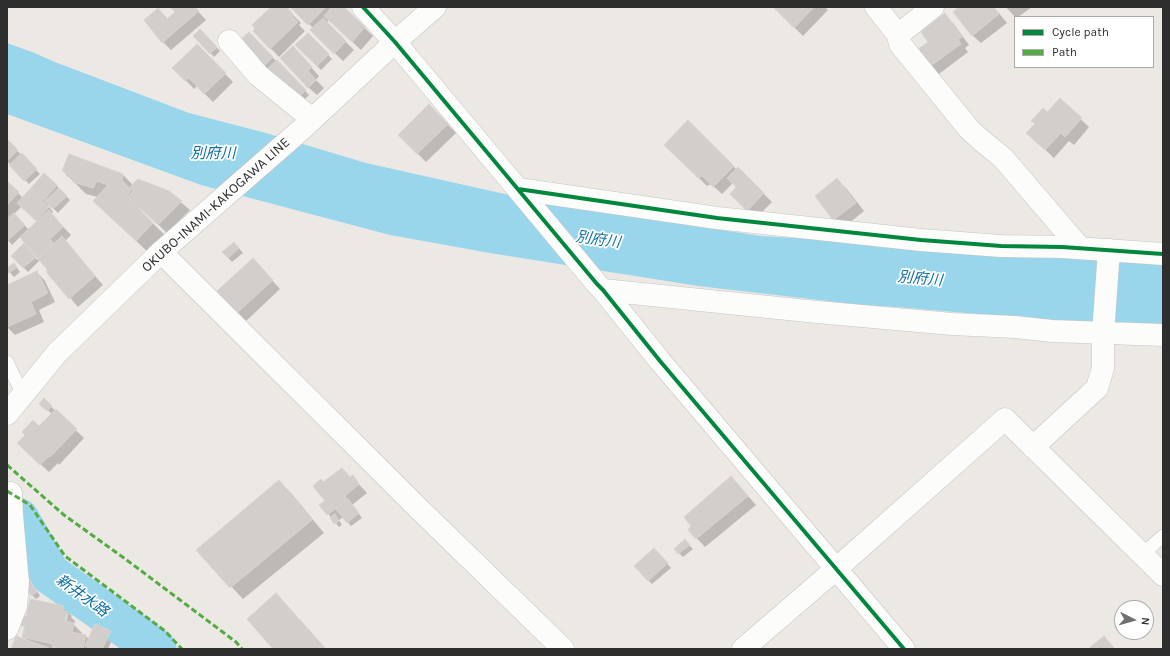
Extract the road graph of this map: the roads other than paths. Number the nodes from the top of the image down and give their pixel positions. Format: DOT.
graph roads {
  1 [pos="363,7"];
  2 [pos="434,7"];
  3 [pos="876,7"];
  4 [pos="933,7"];
  5 [pos="898,35"];
  6 [pos="229,41"];
  7 [pos="395,42"];
  8 [pos="307,124"];
  9 [pos="521,194"];
  10 [pos="1080,248"];
  11 [pos="1109,250"];
  12 [pos="161,252"];
  13 [pos="1163,254"];
  14 [pos="600,288"];
  15 [pos="1103,334"];
  16 [pos="1163,335"];
  17 [pos="7,362"];
  18 [pos="23,395"];
  19 [pos="7,414"];
  20 [pos="1033,447"];
  21 [pos="11,492"];
  22 [pos="1163,536"];
  23 [pos="1142,554"];
  24 [pos="836,569"];
  25 [pos="1163,575"];
  26 [pos="7,629"];
  27 [pos="563,649"];
  28 [pos="743,649"];
  29 [pos="904,649"];
  1 -- 7 [label="street"];
  2 -- 7 [label="street, OKUBO-INAMI-KAKOGAWA LINE"];
  3 -- 5 [label="street"];
  4 -- 5 [label="street"];
  5 -- 10 [label="street"];
  6 -- 8 [label="street"];
  7 -- 8 [label="street, OKUBO-INAMI-KAKOGAWA LINE"];
  7 -- 9 [label="street"];
  8 -- 12 [label="street, OKUBO-INAMI-KAKOGAWA LINE"];
  9 -- 10 [label="street"];
  9 -- 14 [label="street"];
  10 -- 11 [label="street"];
  11 -- 13 [label="street"];
  11 -- 15 [label="street"];
  12 -- 18 [label="street, OKUBO-INAMI-KAKOGAWA LINE"];
  12 -- 27 [label="street"];
  14 -- 15 [label="street"];
  14 -- 24 [label="street"];
  15 -- 16 [label="street"];
  15 -- 20 [label="street"];
  17 -- 18 [label="lane"];
  18 -- 19 [label="street, OKUBO-INAMI-KAKOGAWA LINE"];
  20 -- 23 [label="street"];
  20 -- 24 [label="street"];
  21 -- 26 [label="street"];
  22 -- 23 [label="lane"];
  23 -- 25 [label="street"];
  24 -- 28 [label="street"];
  24 -- 29 [label="street"];
}
